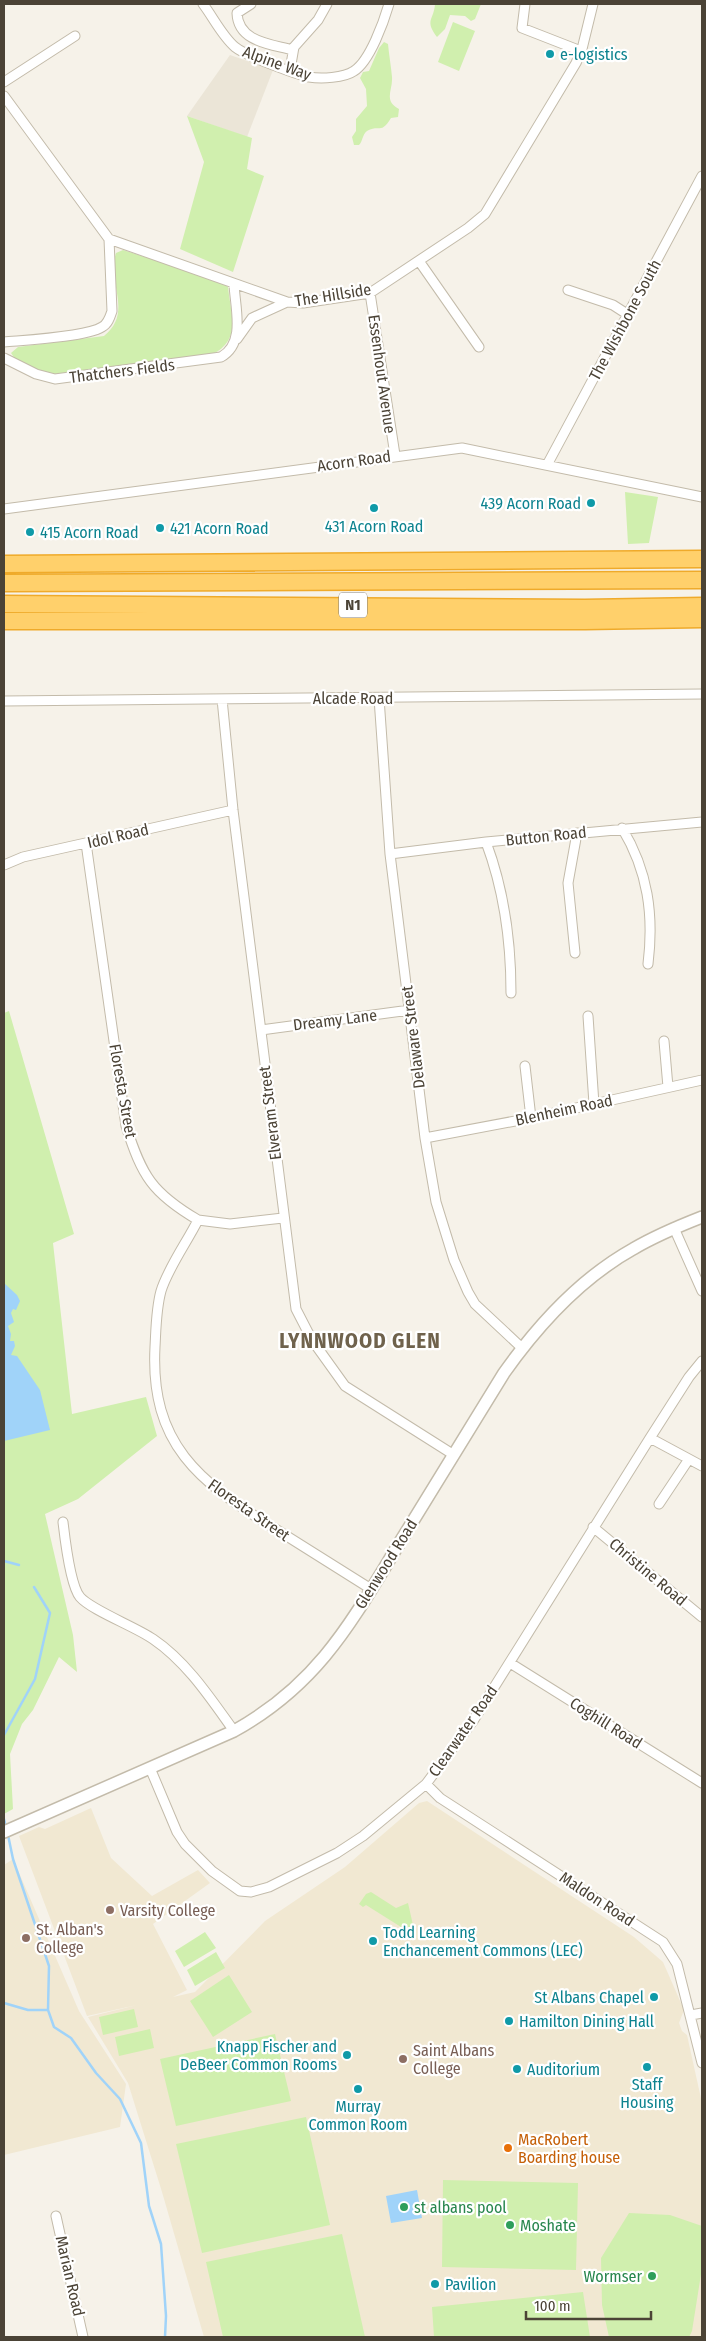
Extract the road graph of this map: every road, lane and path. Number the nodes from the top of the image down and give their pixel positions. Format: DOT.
graph roads {
  1 [pos="203,4"];
  2 [pos="251,4"];
  3 [pos="327,4"];
  4 [pos="389,4"];
  5 [pos="525,4"];
  6 [pos="593,4"];
  7 [pos="75,36"];
  8 [pos="292,50"];
  9 [pos="581,51"];
  10 [pos="290,70"];
  11 [pos="4,82"];
  12 [pos="4,96"];
  13 [pos="702,176"];
  14 [pos="109,239"];
  15 [pos="418,261"];
  16 [pos="234,284"];
  17 [pos="568,290"];
  18 [pos="370,293"];
  19 [pos="287,302"];
  20 [pos="627,314"];
  21 [pos="236,340"];
  22 [pos="4,342"];
  23 [pos="479,347"];
  24 [pos="4,358"];
  25 [pos="395,455"];
  26 [pos="547,465"];
  27 [pos="702,497"];
  28 [pos="4,509"];
  29 [pos="702,559"];
  30 [pos="4,564"];
  31 [pos="702,580"];
  32 [pos="4,583"];
  33 [pos="4,604"];
  34 [pos="702,606"];
  35 [pos="702,619"];
  36 [pos="4,621"];
  37 [pos="585,621"];
  38 [pos="702,626"];
  39 [pos="702,694"];
  40 [pos="379,698"];
  41 [pos="222,699"];
  42 [pos="4,701"];
  43 [pos="233,810"];
  44 [pos="702,822"];
  45 [pos="622,828"];
  46 [pos="577,833"];
  47 [pos="486,842"];
  48 [pos="86,844"];
  49 [pos="390,854"];
  50 [pos="5,861"];
  51 [pos="575,953"];
  52 [pos="648,964"];
  53 [pos="511,993"];
  54 [pos="410,1010"];
  55 [pos="588,1016"];
  56 [pos="261,1030"];
  57 [pos="664,1041"];
  58 [pos="525,1066"];
  59 [pos="702,1080"];
  60 [pos="668,1087"];
  61 [pos="594,1104"];
  62 [pos="531,1118"];
  63 [pos="425,1138"];
  64 [pos="702,1217"];
  65 [pos="283,1218"];
  66 [pos="198,1220"];
  67 [pos="674,1228"];
  68 [pos="702,1291"];
  69 [pos="522,1348"];
  70 [pos="702,1361"];
  71 [pos="650,1438"];
  72 [pos="454,1455"];
  73 [pos="689,1459"];
  74 [pos="702,1466"];
  75 [pos="659,1504"];
  76 [pos="63,1522"];
  77 [pos="593,1527"];
  78 [pos="371,1589"];
  79 [pos="702,1617"];
  80 [pos="510,1663"];
  81 [pos="234,1731"];
  82 [pos="150,1768"];
  83 [pos="426,1784"];
  84 [pos="702,1784"];
  85 [pos="9,1830"];
  86 [pos="702,2013"];
  87 [pos="691,2015"];
  88 [pos="702,2063"];
  89 [pos="56,2216"];
  90 [pos="83,2337"];
  1 -- 10 [label="street, Alpine Way"];
  2 -- 8 [label="street"];
  3 -- 8 [label="street"];
  4 -- 10 [label="street, Alpine Way"];
  5 -- 9 [label="street"];
  6 -- 9 [label="street, The Hillside"];
  7 -- 11 [label="street"];
  8 -- 10 [label="street"];
  9 -- 15 [label="street, The Hillside"];
  12 -- 14 [label="street"];
  13 -- 20 [label="street, The Wishbone South"];
  14 -- 16 [label="street, The Hillside"];
  14 -- 22 [label="street"];
  15 -- 18 [label="street, The Hillside"];
  15 -- 23 [label="street"];
  16 -- 19 [label="street, The Hillside"];
  16 -- 21 [label="street"];
  17 -- 20 [label="street"];
  18 -- 19 [label="street, The Hillside"];
  18 -- 25 [label="street, Essenhout Avenue"];
  19 -- 21 [label="street, Thatchers Fields"];
  20 -- 26 [label="street, The Wishbone South"];
  21 -- 24 [label="street, Thatchers Fields"];
  25 -- 26 [label="street, Acorn Road"];
  25 -- 28 [label="street, Acorn Road"];
  26 -- 27 [label="street, Acorn Road"];
  29 -- 30 [label="highway"];
  31 -- 32 [label="highway, N1"];
  33 -- 34 [label="highway, N1"];
  35 -- 37 [label="highway"];
  36 -- 37 [label="highway"];
  37 -- 38 [label="highway"];
  39 -- 40 [label="street, Alcade Road"];
  40 -- 41 [label="street, Alcade Road"];
  40 -- 49 [label="street, Delaware Street"];
  41 -- 42 [label="street, Alcade Road"];
  41 -- 43 [label="street, Elveram Street"];
  43 -- 48 [label="street, Idol Road"];
  43 -- 56 [label="street, Elveram Street"];
  44 -- 45 [label="street, Button Road"];
  45 -- 46 [label="street, Button Road"];
  45 -- 52 [label="street"];
  46 -- 47 [label="street, Button Road"];
  46 -- 51 [label="street"];
  47 -- 49 [label="street, Button Road"];
  47 -- 53 [label="street"];
  48 -- 50 [label="street, Idol Road"];
  48 -- 66 [label="street, Floresta Street"];
  49 -- 54 [label="street, Delaware Street"];
  54 -- 56 [label="street, Dreamy Lane"];
  54 -- 63 [label="street, Delaware Street"];
  55 -- 61 [label="street"];
  56 -- 65 [label="street, Elveram Street"];
  57 -- 60 [label="street"];
  58 -- 62 [label="street"];
  59 -- 60 [label="street, Blenheim Road"];
  60 -- 61 [label="street, Blenheim Road"];
  61 -- 62 [label="street, Blenheim Road"];
  62 -- 63 [label="street, Blenheim Road"];
  63 -- 69 [label="street, Delaware Street"];
  64 -- 67 [label="street, Glenwood Road"];
  65 -- 66 [label="street"];
  65 -- 72 [label="street, Elveram Street"];
  66 -- 78 [label="street, Floresta Street"];
  67 -- 68 [label="street"];
  67 -- 69 [label="street, Glenwood Road"];
  69 -- 72 [label="street, Glenwood Road"];
  70 -- 71 [label="street, Clearwater Road"];
  71 -- 73 [label="street"];
  71 -- 77 [label="street, Clearwater Road"];
  72 -- 78 [label="street, Glenwood Road"];
  73 -- 74 [label="street"];
  73 -- 75 [label="street"];
  76 -- 81 [label="street"];
  77 -- 79 [label="street, Christine Road"];
  77 -- 80 [label="street, Clearwater Road"];
  78 -- 81 [label="street, Glenwood Road"];
  80 -- 83 [label="street, Clearwater Road"];
  80 -- 84 [label="street, Coghill Road"];
  81 -- 82 [label="street, Glenwood Road"];
  82 -- 83 [label="street, Clearwater Road"];
  82 -- 85 [label="street, Glenwood Road"];
  83 -- 87 [label="street, Maldon Road"];
  86 -- 87 [label="street"];
  87 -- 88 [label="street, Maldon Road"];
  89 -- 90 [label="street, Marian Road"];
}
